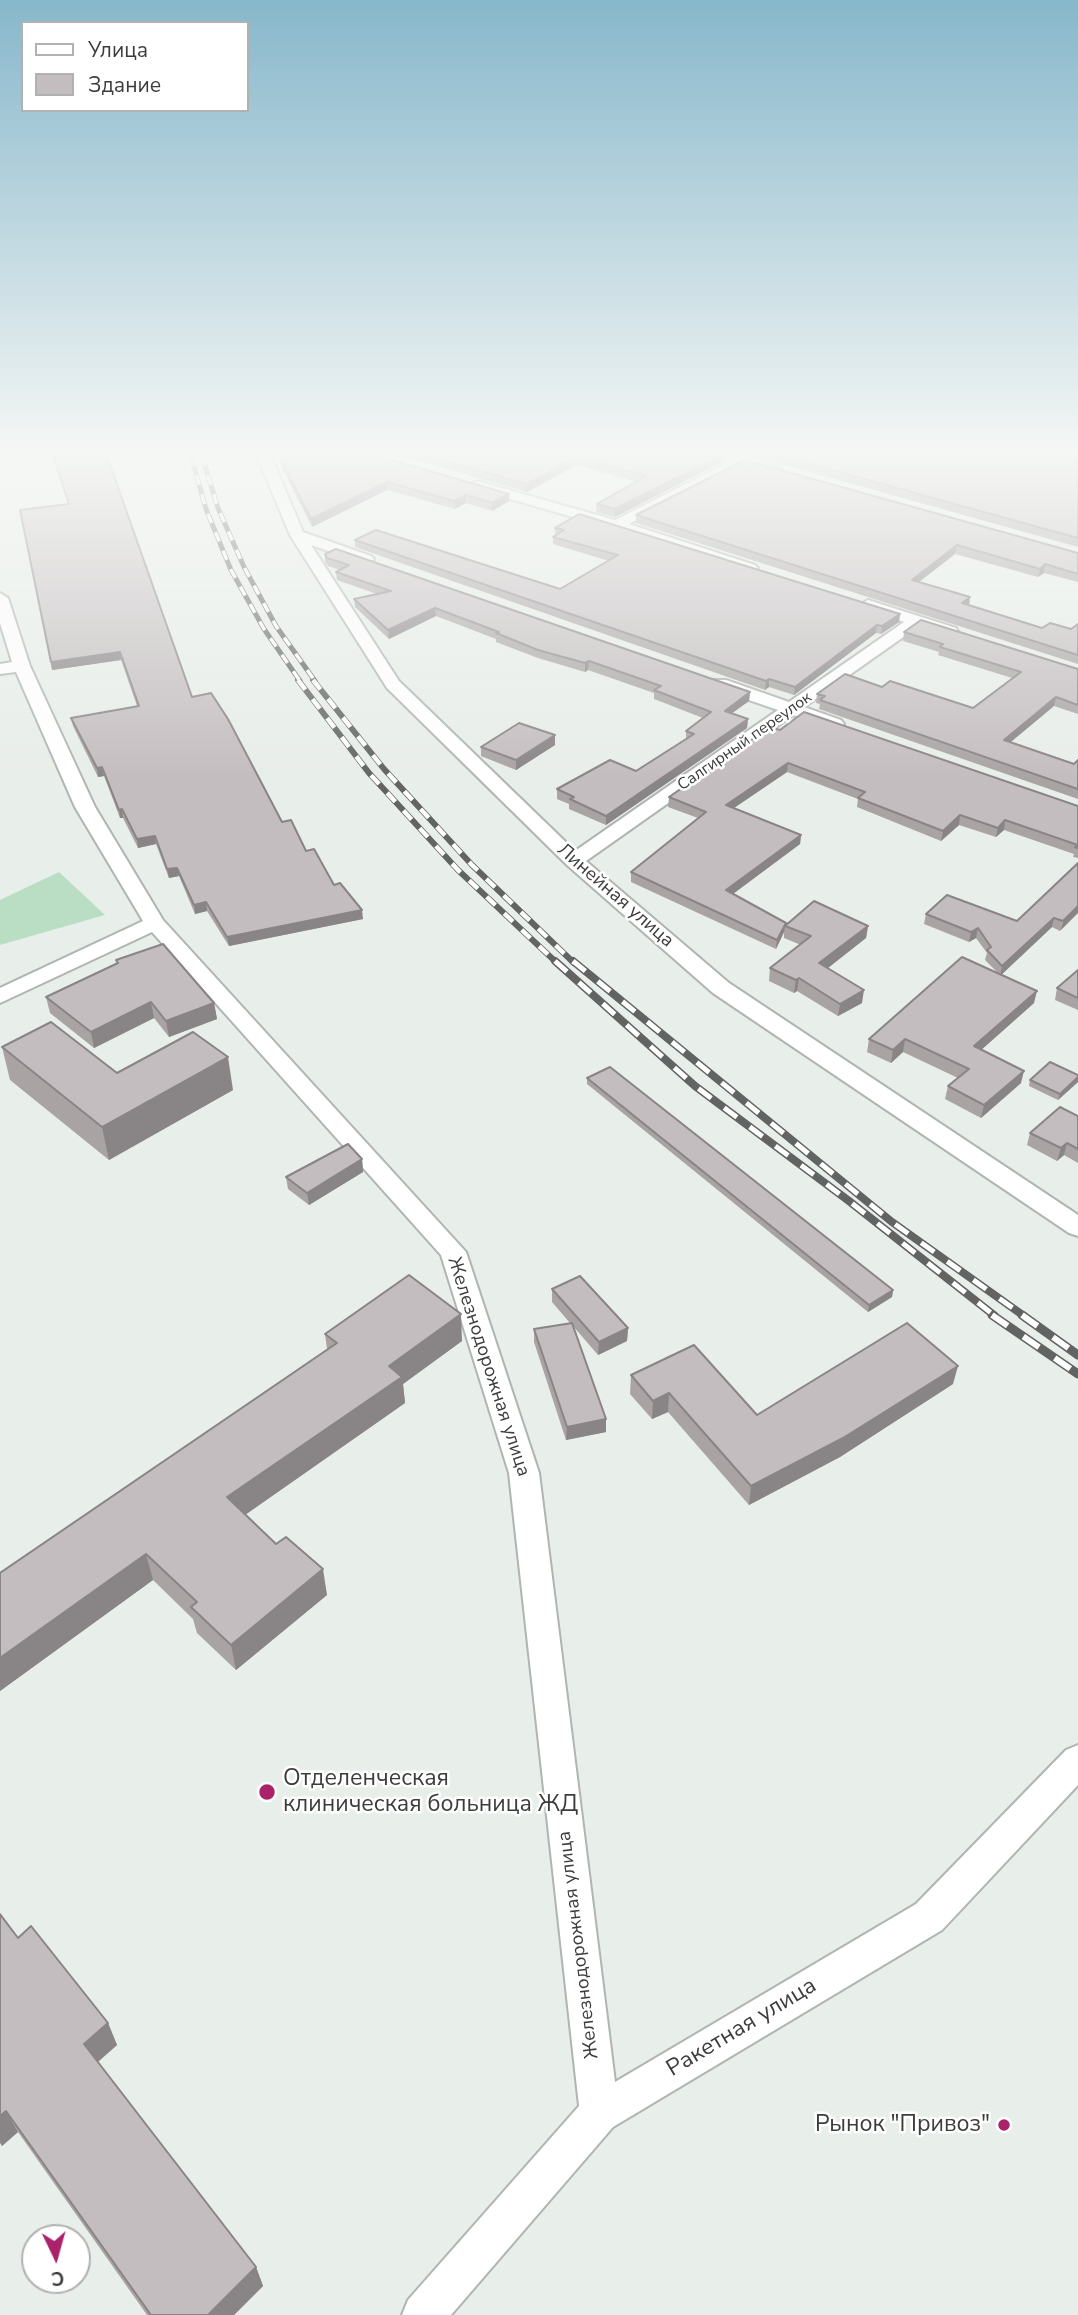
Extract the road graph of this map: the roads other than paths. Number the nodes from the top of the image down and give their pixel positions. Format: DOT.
graph roads {
  1 [pos="316,564"];
  2 [pos="380,564"];
  3 [pos="738,564"];
  4 [pos="388,567"];
  5 [pos="760,571"];
  6 [pos="0,598"];
  7 [pos="851,600"];
  8 [pos="916,621"];
  9 [pos="966,636"];
  10 [pos="11,667"];
  11 [pos="701,677"];
  12 [pos="792,710"];
  13 [pos="857,732"];
  14 [pos="574,861"];
  15 [pos="155,923"];
  16 [pos="0,996"];
  17 [pos="1078,1227"];
  18 [pos="1078,1761"];
  19 [pos="598,2113"];
  20 [pos="423,2315"];
  1 -- 14 [label="street, Линейная улица"];
  2 -- 4 [label="street"];
  3 -- 5 [label="street"];
  6 -- 10 [label="street, Железнодорожная улица"];
  7 -- 8 [label="street"];
  8 -- 9 [label="street"];
  8 -- 12 [label="street, Салгирный переулок"];
  10 -- 15 [label="street, Железнодорожная улица"];
  11 -- 12 [label="street"];
  12 -- 13 [label="street"];
  12 -- 14 [label="street, Салгирный переулок"];
  14 -- 17 [label="street, Линейная улица"];
  15 -- 16 [label="street"];
  15 -- 19 [label="street, Железнодорожная улица"];
  18 -- 19 [label="street, Ракетная улица"];
  19 -- 20 [label="street, Ракетная улица"];
}
